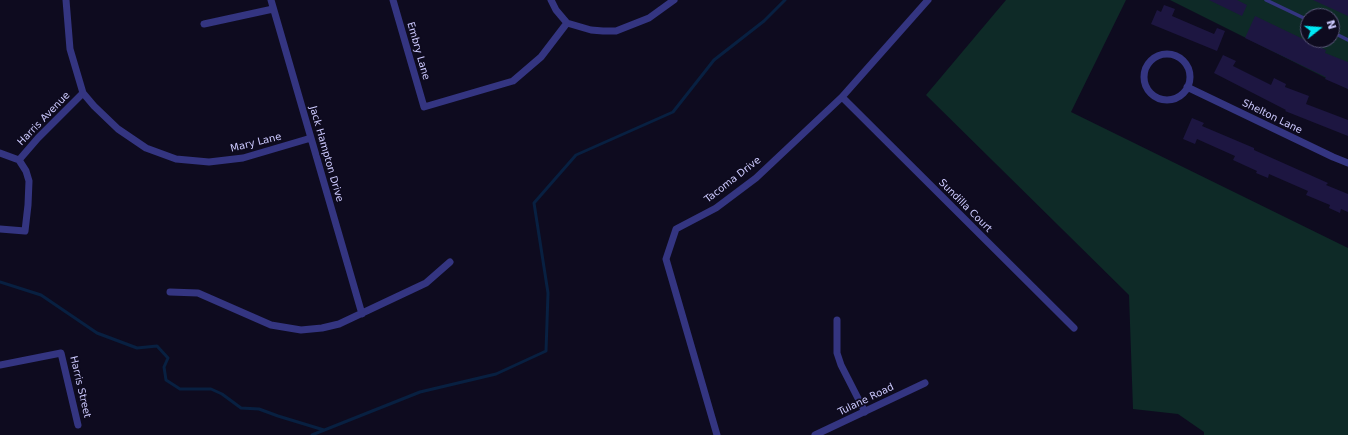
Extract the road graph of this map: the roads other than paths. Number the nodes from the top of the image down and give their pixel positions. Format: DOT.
graph roads {
  1 [pos="66,0"];
  2 [pos="270,0"];
  3 [pos="393,0"];
  4 [pos="551,0"];
  5 [pos="674,0"];
  6 [pos="928,0"];
  7 [pos="1266,0"];
  8 [pos="273,9"];
  9 [pos="1300,16"];
  10 [pos="567,23"];
  11 [pos="204,24"];
  12 [pos="1187,87"];
  13 [pos="83,93"];
  14 [pos="842,97"];
  15 [pos="311,138"];
  16 [pos="0,153"];
  17 [pos="19,160"];
  18 [pos="1348,163"];
  19 [pos="0,229"];
  20 [pos="450,262"];
  21 [pos="170,292"];
  22 [pos="362,314"];
  23 [pos="836,320"];
  24 [pos="1074,328"];
  25 [pos="0,365"];
  26 [pos="925,383"];
  27 [pos="865,412"];
  28 [pos="78,425"];
  29 [pos="717,435"];
  30 [pos="815,435"];
  1 -- 13 [label="street, Mary Lane"];
  2 -- 8 [label="street, Jack Hampton Drive"];
  3 -- 10 [label="street, Embry Lane"];
  4 -- 10 [label="street"];
  5 -- 10 [label="street"];
  6 -- 14 [label="street, Tacoma Drive"];
  7 -- 9 [label="lane"];
  8 -- 11 [label="street"];
  8 -- 15 [label="street, Jack Hampton Drive"];
  12 -- 12 [label="street"];
  12 -- 18 [label="street, Shelton Lane"];
  13 -- 15 [label="street, Mary Lane"];
  13 -- 17 [label="street, Harris Avenue"];
  14 -- 24 [label="street, Sundilla Court"];
  14 -- 29 [label="street, Tacoma Drive"];
  15 -- 22 [label="street, Jack Hampton Drive"];
  16 -- 17 [label="street"];
  17 -- 19 [label="street"];
  20 -- 22 [label="street"];
  21 -- 22 [label="street"];
  23 -- 27 [label="street"];
  25 -- 28 [label="street, Harris Street"];
  26 -- 27 [label="street, Tulane Road"];
  27 -- 30 [label="street, Tulane Road"];
}
